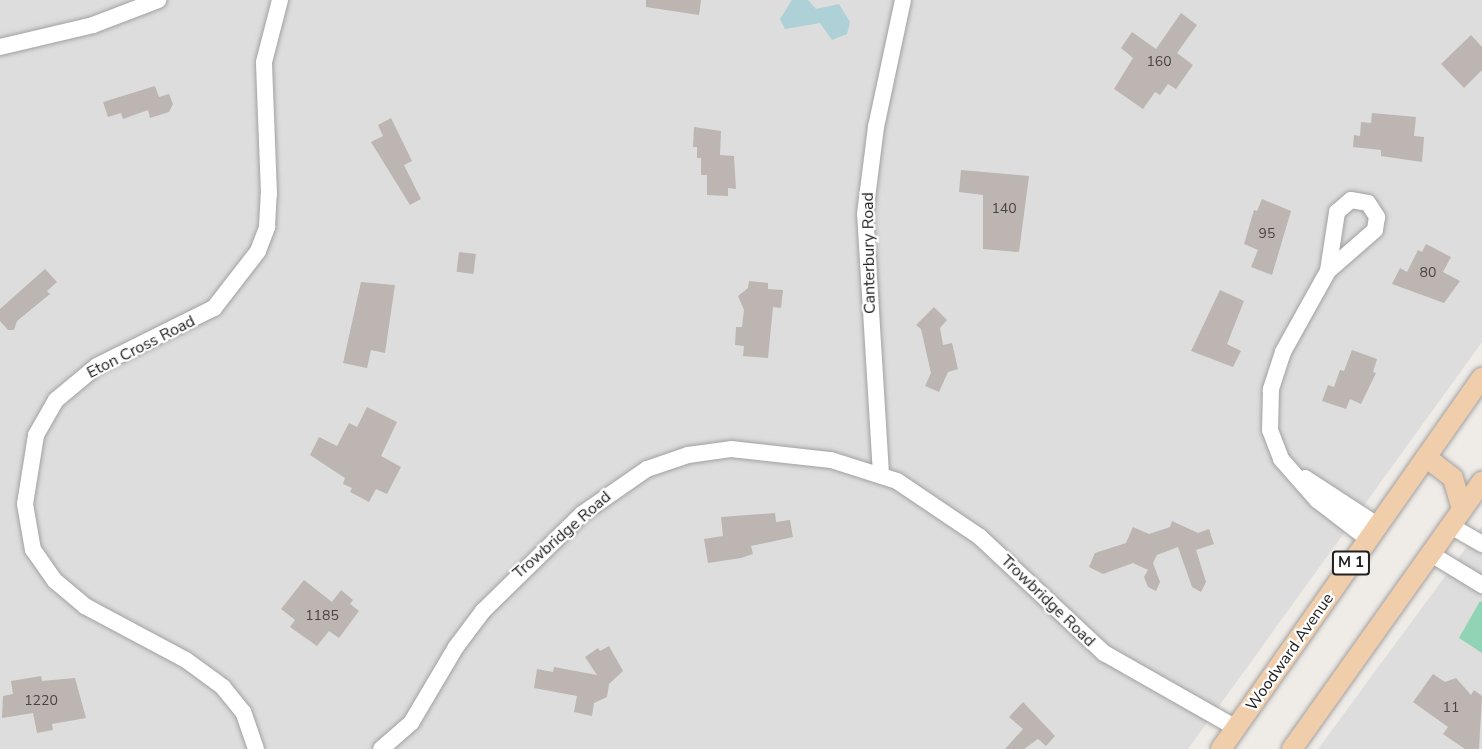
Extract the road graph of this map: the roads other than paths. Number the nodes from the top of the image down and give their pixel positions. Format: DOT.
graph roads {
  1 [pos="158,0"];
  2 [pos="280,0"];
  3 [pos="903,0"];
  4 [pos="0,47"];
  5 [pos="1328,271"];
  6 [pos="1482,378"];
  7 [pos="1426,457"];
  8 [pos="881,474"];
  9 [pos="1482,482"];
  10 [pos="1457,518"];
  11 [pos="1373,532"];
  12 [pos="1482,544"];
  13 [pos="1431,554"];
  14 [pos="1482,585"];
  15 [pos="1236,728"];
  16 [pos="256,745"];
  17 [pos="1294,748"];
  18 [pos="381,749"];
  19 [pos="1221,749"];
  1 -- 4 [label="street"];
  2 -- 16 [label="street, Eton Cross Road"];
  3 -- 8 [label="street, Canterbury Road"];
  5 -- 11 [label="street"];
  6 -- 7 [label="main road, Woodward Avenue / M 1"];
  7 -- 10 [label="main road"];
  7 -- 11 [label="main road, Woodward Avenue / M 1"];
  8 -- 15 [label="street, Trowbridge Road"];
  8 -- 18 [label="street, Trowbridge Road"];
  9 -- 10 [label="main road"];
  10 -- 12 [label="street"];
  10 -- 13 [label="main road"];
  11 -- 15 [label="main road, Woodward Avenue / M 1"];
  13 -- 14 [label="street"];
  13 -- 17 [label="main road"];
  15 -- 19 [label="main road, Woodward Avenue / M 1"];
}
